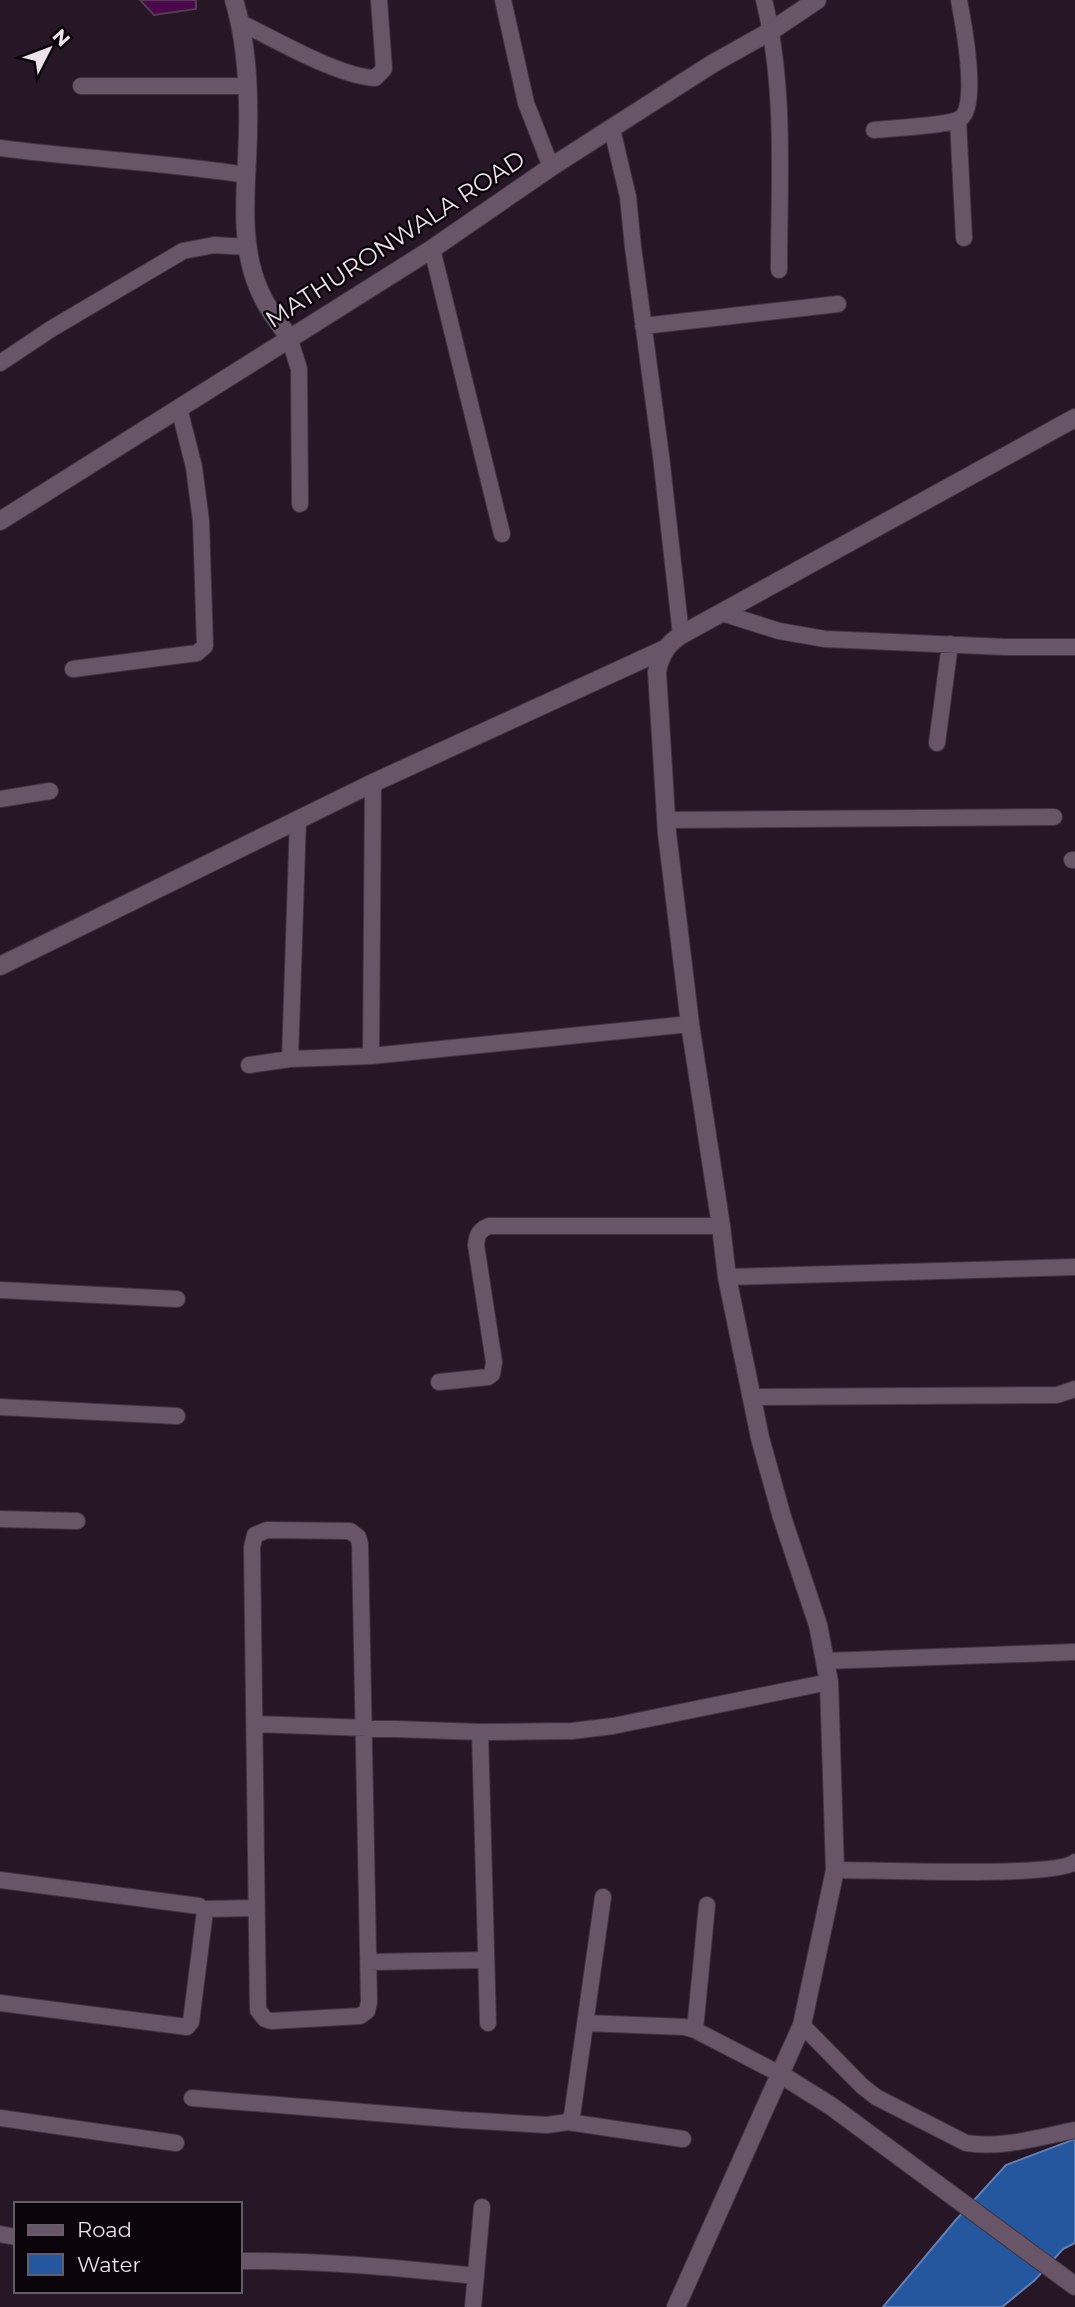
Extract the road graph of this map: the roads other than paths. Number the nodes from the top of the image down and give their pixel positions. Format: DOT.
graph roads {
  1 [pos="233,0"];
  2 [pos="379,0"];
  3 [pos="503,0"];
  4 [pos="764,0"];
  5 [pos="817,0"];
  6 [pos="959,0"];
  7 [pos="241,23"];
  8 [pos="771,31"];
  9 [pos="81,86"];
  10 [pos="248,86"];
  11 [pos="958,120"];
  12 [pos="612,128"];
  13 [pos="874,130"];
  14 [pos="0,148"];
  15 [pos="551,167"];
  16 [pos="246,175"];
  17 [pos="964,238"];
  18 [pos="247,247"];
  19 [pos="432,248"];
  20 [pos="779,270"];
  21 [pos="838,304"];
  22 [pos="643,326"];
  23 [pos="289,337"];
  24 [pos="3,356"];
  25 [pos="179,408"];
  26 [pos="1075,418"];
  27 [pos="300,504"];
  28 [pos="0,521"];
  29 [pos="502,534"];
  30 [pos="722,613"];
  31 [pos="681,635"];
  32 [pos="950,644"];
  33 [pos="1075,647"];
  34 [pos="665,649"];
  35 [pos="73,669"];
  36 [pos="937,743"];
  37 [pos="373,783"];
  38 [pos="50,791"];
  39 [pos="0,799"];
  40 [pos="1054,817"];
  41 [pos="298,819"];
  42 [pos="666,820"];
  43 [pos="0,966"];
  44 [pos="690,1024"];
  45 [pos="372,1056"];
  46 [pos="290,1059"];
  47 [pos="249,1065"];
  48 [pos="721,1226"];
  49 [pos="1075,1267"];
  50 [pos="727,1277"];
  51 [pos="0,1290"];
  52 [pos="177,1298"];
  53 [pos="439,1382"];
  54 [pos="1075,1389"];
  55 [pos="751,1396"];
  56 [pos="0,1407"];
  57 [pos="177,1416"];
  58 [pos="0,1519"];
  59 [pos="77,1521"];
  60 [pos="1075,1652"];
  61 [pos="825,1661"];
  62 [pos="829,1682"];
  63 [pos="255,1724"];
  64 [pos="364,1727"];
  65 [pos="480,1732"];
  66 [pos="1075,1862"];
  67 [pos="835,1870"];
  68 [pos="0,1880"];
  69 [pos="603,1897"];
  70 [pos="707,1905"];
  71 [pos="256,1908"];
  72 [pos="204,1909"];
  73 [pos="486,1960"];
  74 [pos="369,1962"];
  75 [pos="0,2003"];
  76 [pos="488,2023"];
  77 [pos="586,2023"];
  78 [pos="802,2025"];
  79 [pos="695,2030"];
  80 [pos="780,2074"];
  81 [pos="192,2098"];
  82 [pos="0,2118"];
  83 [pos="568,2122"];
  84 [pos="1075,2130"];
  85 [pos="683,2138"];
  86 [pos="176,2143"];
  87 [pos="482,2207"];
  88 [pos="242,2261"];
  89 [pos="476,2276"];
  90 [pos="1068,2281"];
  91 [pos="473,2307"];
  92 [pos="676,2307"];
  1 -- 7 [label="main road"];
  2 -- 7 [label="street"];
  3 -- 15 [label="street"];
  4 -- 8 [label="street"];
  5 -- 8 [label="main road, MATHURONWALA ROAD"];
  6 -- 11 [label="street"];
  7 -- 10 [label="main road"];
  8 -- 12 [label="main road, MATHURONWALA ROAD"];
  8 -- 20 [label="street"];
  9 -- 10 [label="street"];
  10 -- 16 [label="main road"];
  11 -- 13 [label="street"];
  11 -- 17 [label="street"];
  12 -- 15 [label="main road, MATHURONWALA ROAD"];
  12 -- 22 [label="street"];
  14 -- 16 [label="street"];
  15 -- 19 [label="main road, MATHURONWALA ROAD"];
  16 -- 18 [label="main road"];
  18 -- 23 [label="main road"];
  18 -- 24 [label="street"];
  19 -- 23 [label="main road, MATHURONWALA ROAD"];
  19 -- 29 [label="street"];
  21 -- 22 [label="street"];
  22 -- 31 [label="street"];
  23 -- 25 [label="main road, MATHURONWALA ROAD"];
  23 -- 27 [label="street"];
  25 -- 28 [label="main road, MATHURONWALA ROAD"];
  25 -- 35 [label="street"];
  26 -- 30 [label="main road"];
  30 -- 31 [label="main road"];
  30 -- 32 [label="street"];
  31 -- 34 [label="main road"];
  32 -- 33 [label="street"];
  32 -- 36 [label="street"];
  34 -- 37 [label="main road"];
  34 -- 42 [label="main road"];
  37 -- 41 [label="main road"];
  37 -- 45 [label="street"];
  38 -- 39 [label="street"];
  40 -- 42 [label="street"];
  41 -- 43 [label="main road"];
  41 -- 46 [label="street"];
  42 -- 44 [label="main road"];
  44 -- 45 [label="street"];
  44 -- 48 [label="main road"];
  45 -- 46 [label="street"];
  46 -- 47 [label="street"];
  48 -- 50 [label="main road"];
  48 -- 53 [label="street"];
  49 -- 50 [label="street"];
  50 -- 55 [label="main road"];
  51 -- 52 [label="street"];
  54 -- 55 [label="street"];
  55 -- 61 [label="main road"];
  56 -- 57 [label="street"];
  58 -- 59 [label="street"];
  60 -- 61 [label="street"];
  61 -- 62 [label="main road"];
  62 -- 65 [label="street"];
  62 -- 67 [label="main road"];
  63 -- 64 [label="street"];
  63 -- 64 [label="street"];
  63 -- 71 [label="street"];
  64 -- 65 [label="street"];
  64 -- 74 [label="street"];
  65 -- 73 [label="street"];
  66 -- 67 [label="street"];
  67 -- 78 [label="main road"];
  68 -- 72 [label="street"];
  69 -- 77 [label="street"];
  70 -- 79 [label="street"];
  71 -- 72 [label="street"];
  71 -- 74 [label="street"];
  72 -- 75 [label="street"];
  73 -- 74 [label="street"];
  73 -- 76 [label="street"];
  77 -- 79 [label="street"];
  77 -- 83 [label="street"];
  78 -- 80 [label="main road"];
  78 -- 84 [label="street"];
  79 -- 80 [label="street"];
  80 -- 90 [label="main road"];
  80 -- 92 [label="main road"];
  81 -- 83 [label="street"];
  82 -- 86 [label="street"];
  83 -- 85 [label="street"];
  87 -- 89 [label="street"];
  88 -- 89 [label="street"];
  89 -- 91 [label="street"];
}
